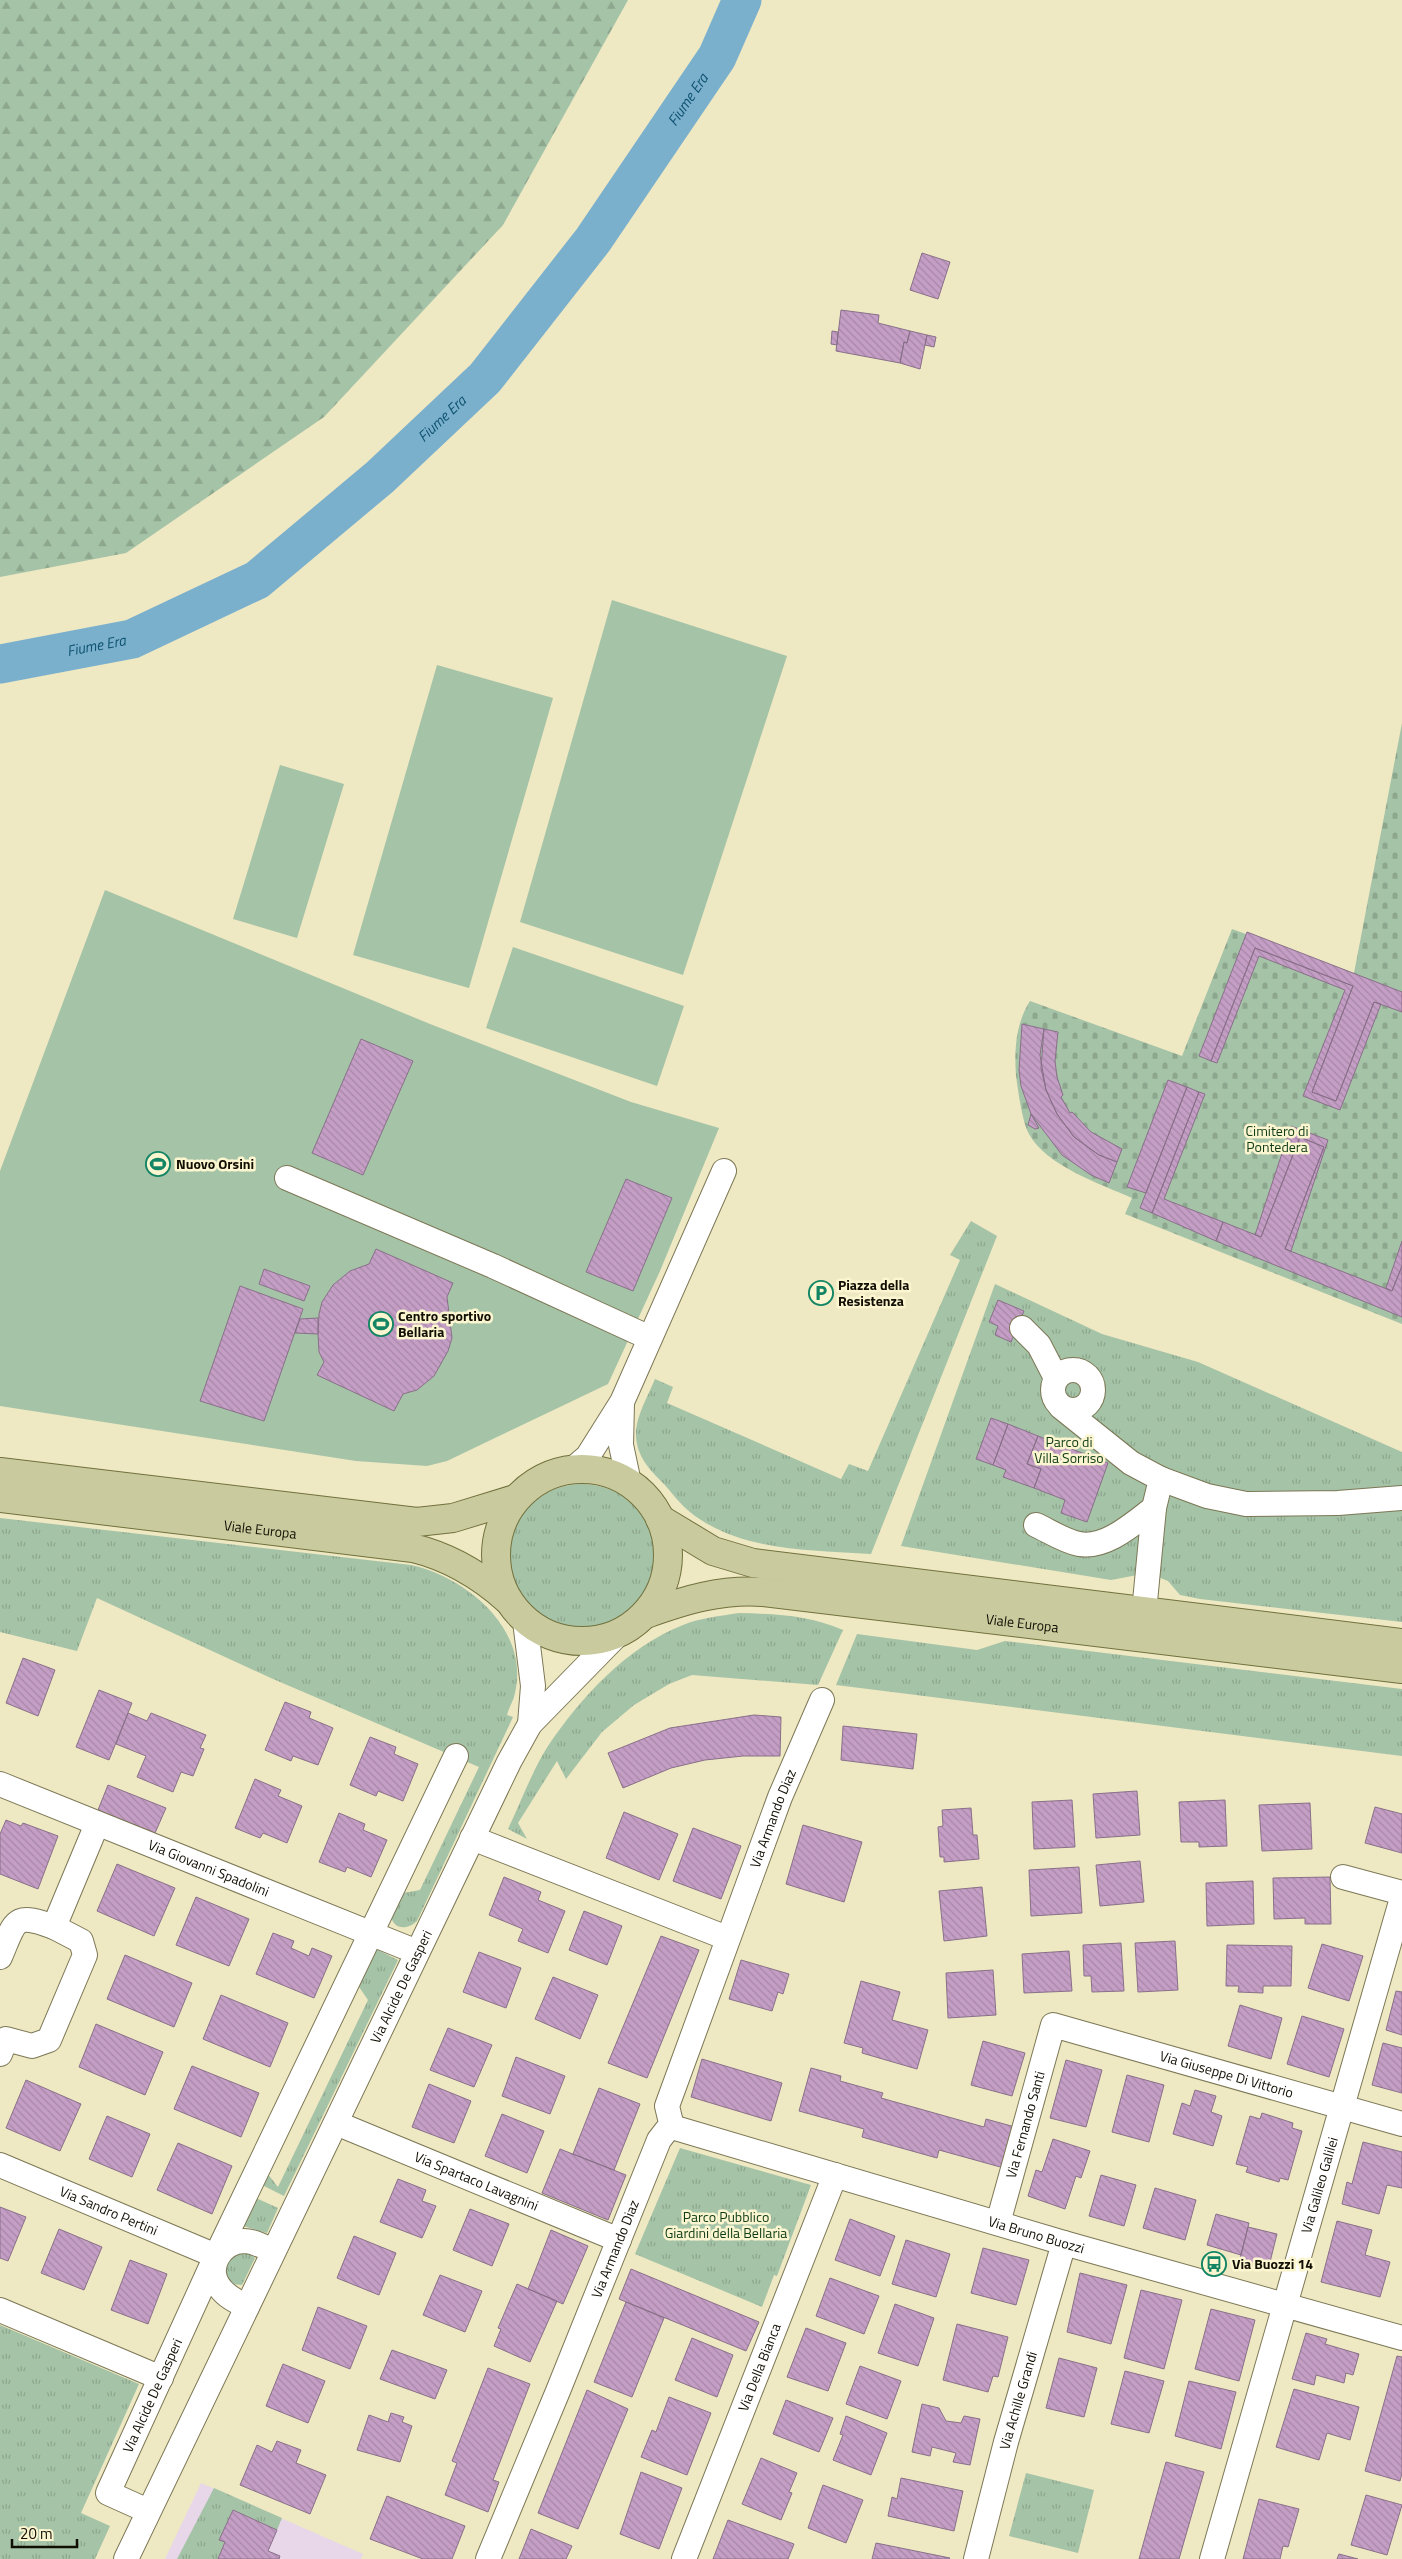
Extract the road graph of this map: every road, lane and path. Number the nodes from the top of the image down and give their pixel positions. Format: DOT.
graph roads {
  1 [pos="724,1172"];
  2 [pos="287,1178"];
  3 [pos="1022,1328"];
  4 [pos="650,1338"];
  5 [pos="1056,1378"];
  6 [pos="622,1402"];
  7 [pos="1074,1413"];
  8 [pos="573,1469"];
  9 [pos="0,1472"];
  10 [pos="1161,1479"];
  11 [pos="629,1483"];
  12 [pos="0,1498"];
  13 [pos="1402,1498"];
  14 [pos="515,1499"];
  15 [pos="1154,1508"];
  16 [pos="660,1518"];
  17 [pos="1036,1525"];
  18 [pos="508,1600"];
  19 [pos="1144,1612"];
  20 [pos="646,1614"];
  21 [pos="525,1621"];
  22 [pos="619,1633"];
  23 [pos="1402,1643"];
  24 [pos="1402,1669"];
  25 [pos="822,1700"];
  26 [pos="530,1724"];
  27 [pos="456,1756"];
  28 [pos="0,1784"];
  29 [pos="97,1824"];
  30 [pos="472,1838"];
  31 [pos="1343,1876"];
  32 [pos="1402,1893"];
  33 [pos="1402,1898"];
  34 [pos="54,1927"];
  35 [pos="371,1934"];
  36 [pos="727,1938"];
  37 [pos="417,1952"];
  38 [pos="0,1957"];
  39 [pos="1053,2025"];
  40 [pos="2,2043"];
  41 [pos="1342,2107"];
  42 [pos="336,2123"];
  43 [pos="1402,2124"];
  44 [pos="672,2127"];
  45 [pos="0,2165"];
  46 [pos="835,2176"];
  47 [pos="998,2223"];
  48 [pos="619,2240"];
  49 [pos="1064,2243"];
  50 [pos="273,2251"];
  51 [pos="216,2256"];
  52 [pos="1285,2305"];
  53 [pos="247,2307"];
  54 [pos="0,2310"];
  55 [pos="1402,2338"];
  56 [pos="161,2378"];
  57 [pos="148,2511"];
  58 [pos="976,2556"];
  59 [pos="126,2559"];
  60 [pos="488,2559"];
  61 [pos="684,2559"];
  62 [pos="1212,2559"];
  1 -- 4 [label="street"];
  2 -- 4 [label="street"];
  3 -- 5 [label="street"];
  4 -- 6 [label="street"];
  5 -- 7 [label="street"];
  5 -- 7 [label="street"];
  6 -- 8 [label="street"];
  6 -- 11 [label="street"];
  7 -- 10 [label="street"];
  8 -- 11 [label="main road, Viale Europa"];
  8 -- 14 [label="main road, Viale Europa"];
  9 -- 14 [label="main road, Viale Europa"];
  10 -- 13 [label="street"];
  10 -- 15 [label="street"];
  11 -- 16 [label="main road, Viale Europa"];
  12 -- 18 [label="main road, Viale Europa"];
  14 -- 18 [label="main road, Viale Europa"];
  15 -- 17 [label="street"];
  15 -- 19 [label="street"];
  16 -- 19 [label="main road, Viale Europa"];
  16 -- 20 [label="main road, Viale Europa"];
  18 -- 21 [label="main road, Viale Europa"];
  19 -- 23 [label="main road, Viale Europa"];
  20 -- 22 [label="main road, Viale Europa"];
  20 -- 24 [label="main road, Viale Europa"];
  21 -- 22 [label="main road, Viale Europa"];
  21 -- 26 [label="street, Via Alcide De Gasperi"];
  22 -- 26 [label="street, Via Alcide De Gasperi"];
  25 -- 36 [label="street, Via Armando Diaz"];
  26 -- 30 [label="street, Via Alcide De Gasperi"];
  27 -- 35 [label="street, Via Alcide De Gasperi"];
  28 -- 29 [label="street, Via Giovanni Spadolini"];
  29 -- 34 [label="street"];
  29 -- 35 [label="street, Via Giovanni Spadolini"];
  30 -- 36 [label="street"];
  30 -- 37 [label="street, Via Alcide De Gasperi"];
  31 -- 32 [label="street"];
  33 -- 41 [label="street, Via Galileo Galilei"];
  34 -- 38 [label="street"];
  34 -- 40 [label="street"];
  35 -- 37 [label="street, Via Giovanni Spadolini"];
  35 -- 51 [label="street, Via Alcide De Gasperi"];
  36 -- 44 [label="street, Via Armando Diaz"];
  37 -- 42 [label="street, Via Alcide De Gasperi"];
  39 -- 41 [label="street, Via Giuseppe Di Vittorio"];
  39 -- 47 [label="street, Via Fernando Santi"];
  41 -- 43 [label="street, Via Giuseppe Di Vittorio"];
  41 -- 52 [label="street, Via Galileo Galilei"];
  42 -- 48 [label="street, Via Spartaco Lavagnini"];
  42 -- 50 [label="street, Via Alcide De Gasperi"];
  44 -- 46 [label="street, Via Bruno Buozzi"];
  44 -- 48 [label="street, Via Armando Diaz"];
  45 -- 51 [label="street, Via Sandro Pertini"];
  46 -- 47 [label="street, Via Bruno Buozzi"];
  46 -- 61 [label="street, Via Della Bianca"];
  47 -- 49 [label="street, Via Bruno Buozzi"];
  48 -- 60 [label="street, Via Armando Diaz"];
  49 -- 52 [label="street, Via Bruno Buozzi"];
  49 -- 58 [label="street, Via Achille Grandi"];
  50 -- 51 [label="street"];
  50 -- 53 [label="street, Via Alcide De Gasperi"];
  51 -- 53 [label="street, Via Alcide De Gasperi"];
  51 -- 56 [label="street, Via Alcide De Gasperi"];
  52 -- 55 [label="street, Via Bruno Buozzi"];
  52 -- 62 [label="street, Via Galileo Galilei"];
  53 -- 57 [label="street, Via Alcide De Gasperi"];
  54 -- 56 [label="street"];
  56 -- 57 [label="street, Via Alcide De Gasperi"];
  57 -- 59 [label="street, Via Alcide De Gasperi"];
}
